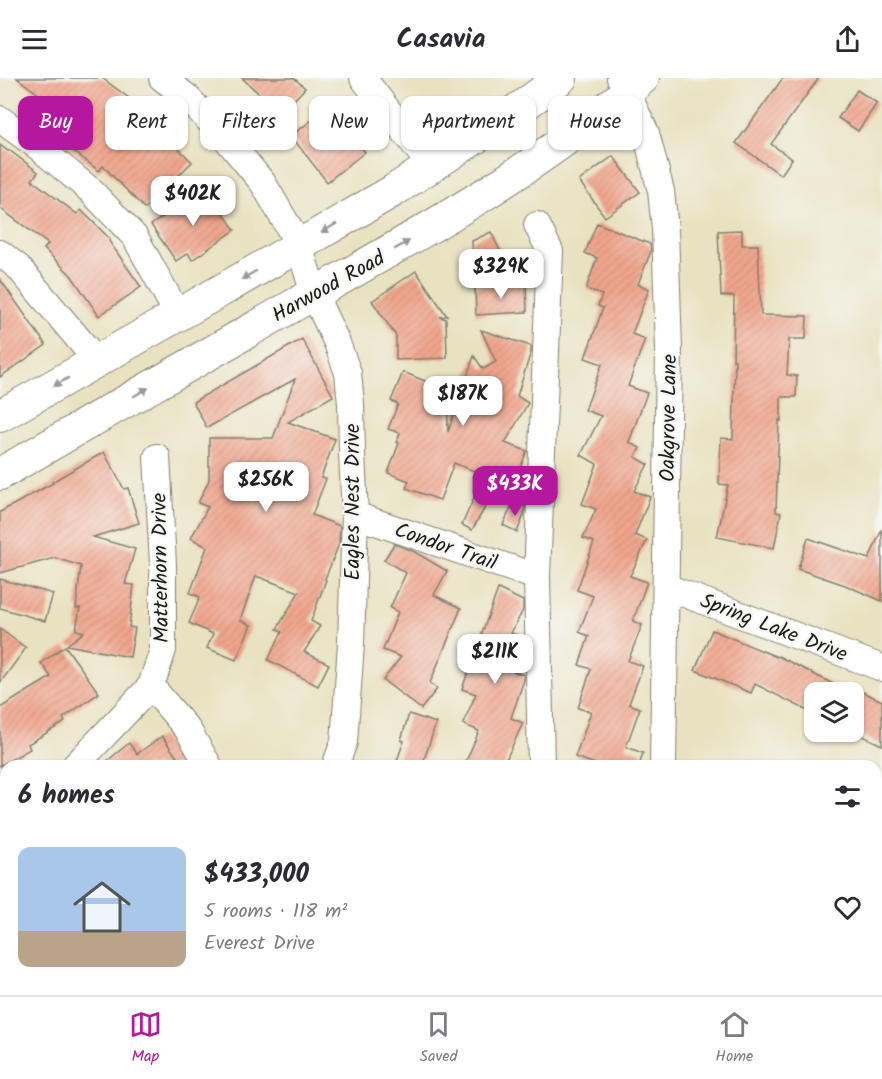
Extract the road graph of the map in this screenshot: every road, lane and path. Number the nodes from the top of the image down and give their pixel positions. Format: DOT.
graph roads {
  1 [pos="162,78"];
  2 [pos="363,78"];
  3 [pos="561,78"];
  4 [pos="630,83"];
  5 [pos="0,119"];
  6 [pos="432,166"];
  7 [pos="537,225"];
  8 [pos="299,245"];
  9 [pos="0,253"];
  10 [pos="314,294"];
  11 [pos="178,315"];
  12 [pos="97,362"];
  13 [pos="0,416"];
  14 [pos="157,457"];
  15 [pos="0,474"];
  16 [pos="355,515"];
  17 [pos="537,577"];
  18 [pos="666,587"];
  19 [pos="882,668"];
  20 [pos="151,686"];
  21 [pos="81,760"];
  22 [pos="206,760"];
  23 [pos="337,760"];
  24 [pos="541,760"];
  25 [pos="663,760"];
  1 -- 8 [label="street, Eagles Nest Drive"];
  2 -- 6 [label="street"];
  3 -- 6 [label="main road"];
  10 -- 4 [label="main road, Harwood Road, one-way"];
  4 -- 18 [label="street, Oakgrove Lane"];
  5 -- 11 [label="street"];
  6 -- 8 [label="main road, one-way"];
  7 -- 17 [label="street"];
  8 -- 10 [label="street, Eagles Nest Drive"];
  8 -- 11 [label="main road, one-way"];
  9 -- 12 [label="street"];
  15 -- 10 [label="main road, Harwood Road, one-way"];
  10 -- 16 [label="street, Eagles Nest Drive"];
  11 -- 12 [label="main road"];
  12 -- 13 [label="main road, one-way"];
  14 -- 20 [label="street, Matterhorn Drive"];
  16 -- 17 [label="street, Condor Trail"];
  16 -- 23 [label="street, Eagles Nest Drive"];
  17 -- 24 [label="street"];
  18 -- 19 [label="street, Spring Lake Drive"];
  18 -- 25 [label="street, Oakgrove Lane"];
  20 -- 21 [label="street"];
  20 -- 22 [label="street"];
}
